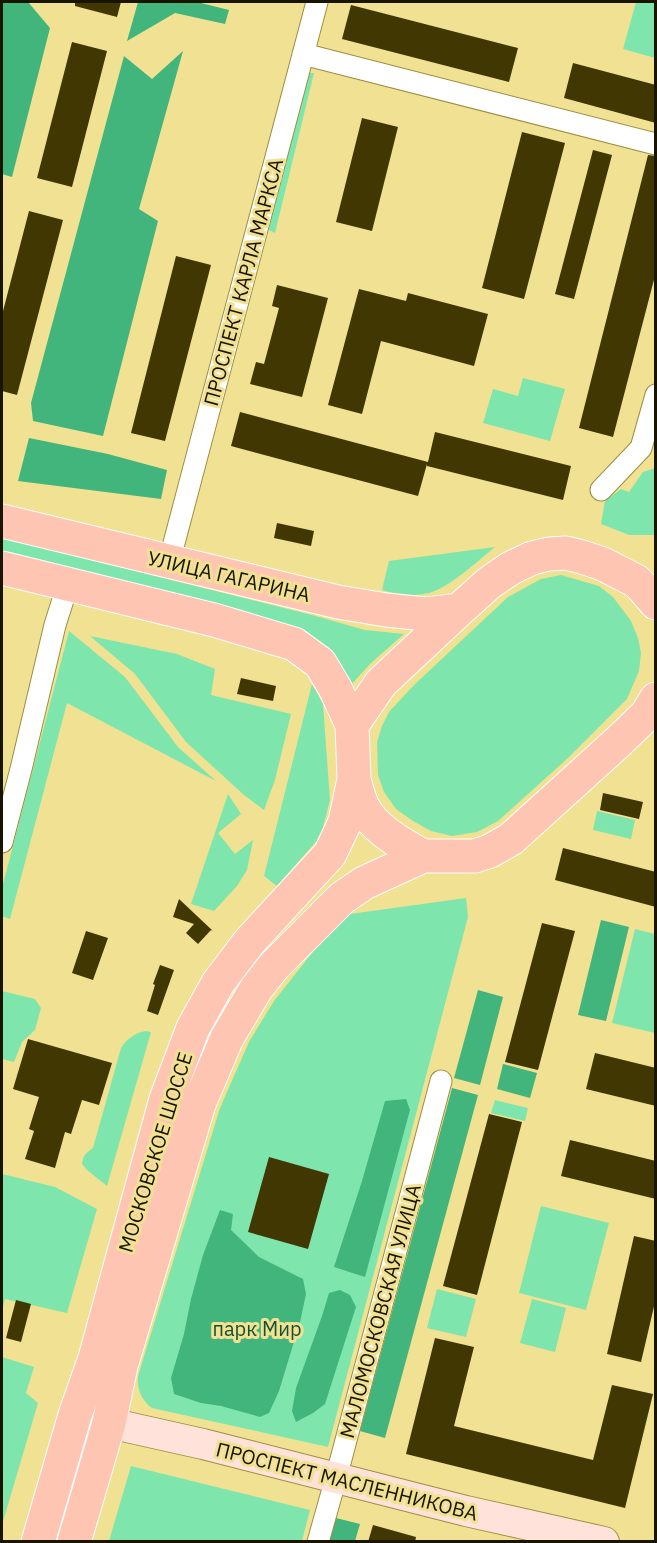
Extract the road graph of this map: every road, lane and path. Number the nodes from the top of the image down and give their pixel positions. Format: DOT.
graph roads {
  1 [pos="317,2"];
  2 [pos="303,54"];
  3 [pos="656,144"];
  4 [pos="656,395"];
  5 [pos="601,490"];
  6 [pos="2,521"];
  7 [pos="169,562"];
  8 [pos="603,564"];
  9 [pos="656,566"];
  10 [pos="2,568"];
  11 [pos="68,584"];
  12 [pos="656,603"];
  13 [pos="459,610"];
  14 [pos="656,699"];
  15 [pos="352,725"];
  16 [pos="656,731"];
  17 [pos="618,742"];
  18 [pos="354,779"];
  19 [pos="2,842"];
  20 [pos="423,856"];
  21 [pos="441,1081"];
  22 [pos="108,1362"];
  23 [pos="92,1419"];
  24 [pos="336,1478"];
  25 [pos="38,1542"];
  26 [pos="56,1542"];
  27 [pos="74,1542"];
  28 [pos="318,1542"];
  29 [pos="603,1542"];
  1 -- 2 [label="street, ПРОСПЕКТ КАРЛА МАРКСА"];
  2 -- 3 [label="street"];
  2 -- 7 [label="street, ПРОСПЕКТ КАРЛА МАРКСА"];
  4 -- 5 [label="street"];
  6 -- 7 [label="main road, УЛИЦА ГАГАРИНА"];
  7 -- 13 [label="main road, УЛИЦА ГАГАРИНА"];
  8 -- 9 [label="main road"];
  8 -- 12 [label="main road"];
  8 -- 13 [label="main road"];
  10 -- 11 [label="main road"];
  11 -- 15 [label="main road"];
  11 -- 19 [label="street"];
  13 -- 15 [label="main road"];
  14 -- 17 [label="main road, МОСКОВСКОЕ ШОССЕ"];
  15 -- 18 [label="main road, МОСКОВСКОЕ ШОССЕ"];
  16 -- 17 [label="main road"];
  17 -- 20 [label="main road, МОСКОВСКОЕ ШОССЕ"];
  18 -- 20 [label="main road, МОСКОВСКОЕ ШОССЕ"];
  18 -- 22 [label="main road, МОСКОВСКОЕ ШОССЕ"];
  20 -- 22 [label="main road, МОСКОВСКОЕ ШОССЕ"];
  21 -- 24 [label="street, МАЛОМОСКОВСКАЯ УЛИЦА"];
  22 -- 23 [label="main road, МОСКОВСКОЕ ШОССЕ"];
  23 -- 24 [label="main road, ПРОСПЕКТ МАСЛЕННИКОВА"];
  23 -- 25 [label="main road, МОСКОВСКОЕ ШОССЕ"];
  23 -- 26 [label="main road, МОСКОВСКОЕ ШОССЕ"];
  23 -- 27 [label="main road, МОСКОВСКОЕ ШОССЕ"];
  24 -- 28 [label="street, МАЛОМОСКОВСКАЯ УЛИЦА"];
  24 -- 29 [label="main road, ПРОСПЕКТ МАСЛЕННИКОВА"];
}
